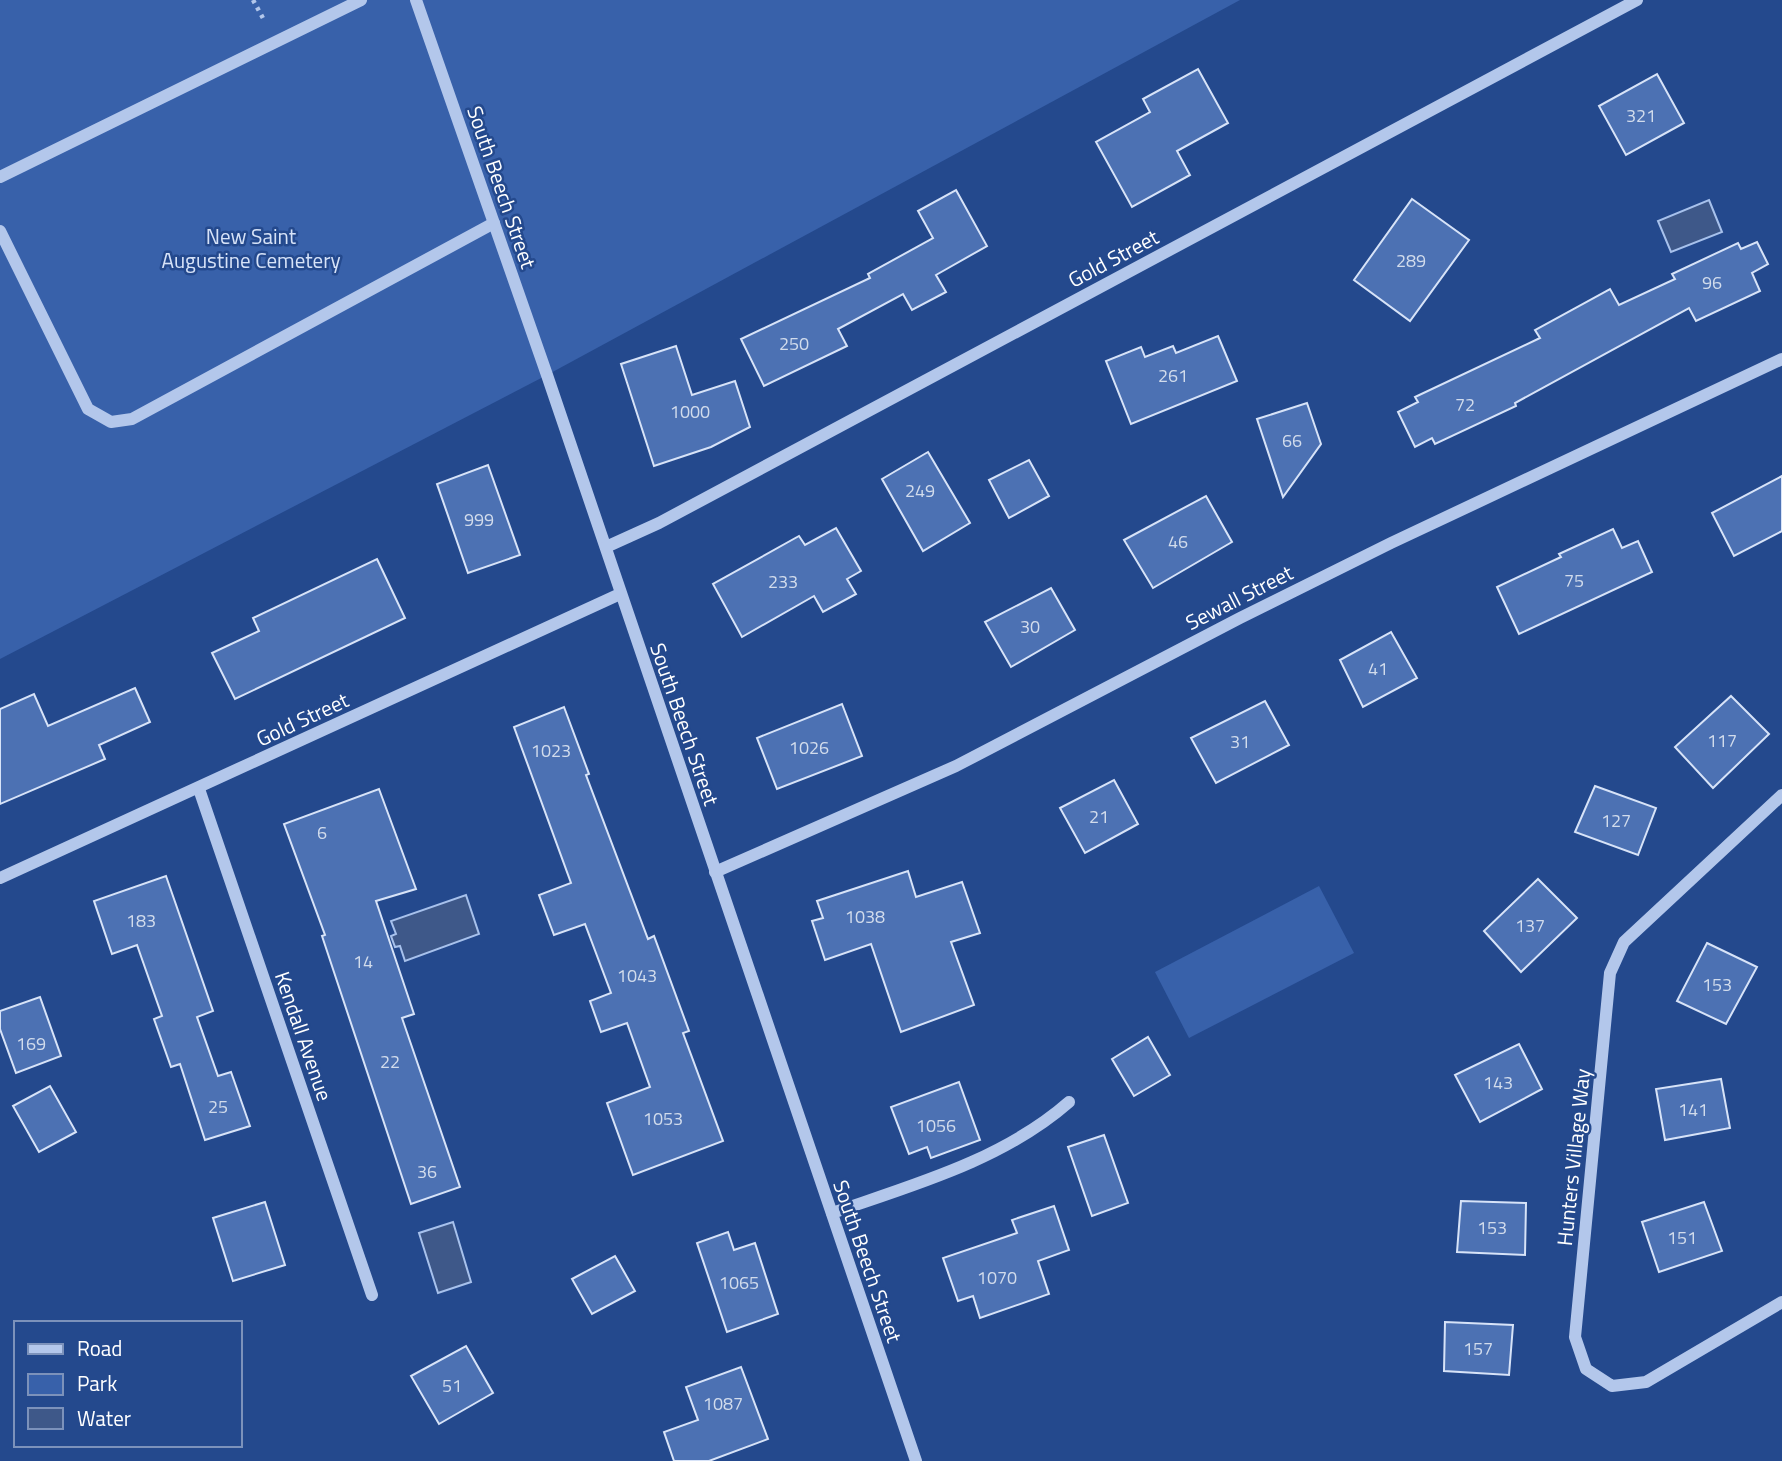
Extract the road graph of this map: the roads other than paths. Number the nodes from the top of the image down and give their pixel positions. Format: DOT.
graph roads {
  1 [pos="361,0"];
  2 [pos="416,0"];
  3 [pos="1637,0"];
  4 [pos="0,177"];
  5 [pos="494,223"];
  6 [pos="0,231"];
  7 [pos="1782,359"];
  8 [pos="606,547"];
  9 [pos="620,594"];
  10 [pos="200,789"];
  11 [pos="1782,795"];
  12 [pos="715,872"];
  13 [pos="0,878"];
  14 [pos="1069,1102"];
  15 [pos="832,1213"];
  16 [pos="372,1295"];
  17 [pos="1782,1302"];
  18 [pos="916,1461"];
  1 -- 4 [label="street"];
  2 -- 5 [label="street, South Beech Street"];
  3 -- 8 [label="street, Gold Street"];
  5 -- 6 [label="street"];
  5 -- 8 [label="street, South Beech Street"];
  7 -- 12 [label="street, Sewall Street"];
  8 -- 9 [label="street, South Beech Street"];
  9 -- 10 [label="street, Gold Street"];
  9 -- 12 [label="street, South Beech Street"];
  10 -- 13 [label="street, Gold Street"];
  10 -- 16 [label="street, Kendall Avenue"];
  11 -- 17 [label="street, Hunters Village Way"];
  12 -- 15 [label="street, South Beech Street"];
  14 -- 15 [label="street"];
  15 -- 18 [label="street, South Beech Street"];
}
